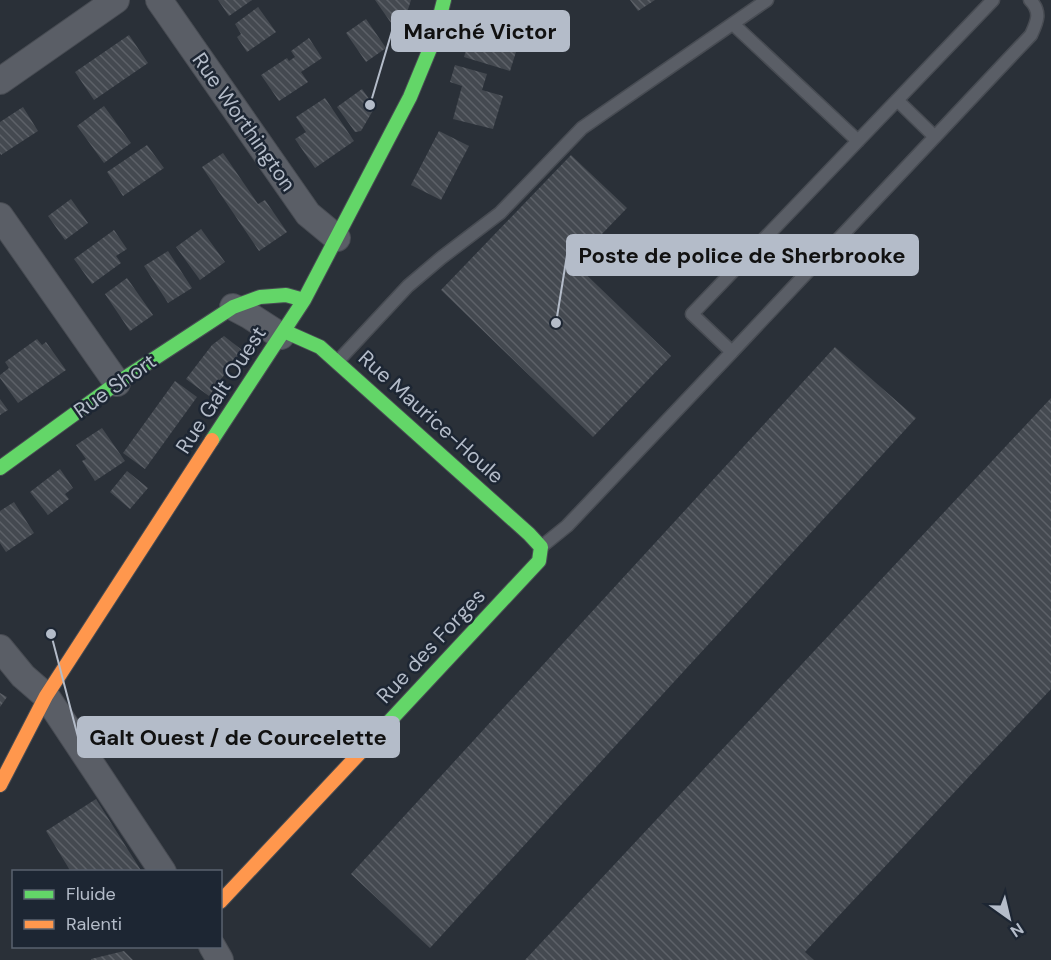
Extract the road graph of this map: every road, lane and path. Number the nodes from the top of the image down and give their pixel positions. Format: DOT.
graph roads {
  1 [pos="116,0"];
  2 [pos="159,0"];
  3 [pos="444,0"];
  4 [pos="767,0"];
  5 [pos="993,0"];
  6 [pos="1029,0"];
  7 [pos="733,24"];
  8 [pos="0,81"];
  9 [pos="897,100"];
  10 [pos="935,137"];
  11 [pos="858,141"];
  12 [pos="0,216"];
  13 [pos="337,238"];
  14 [pos="304,300"];
  15 [pos="233,307"];
  16 [pos="282,334"];
  17 [pos="732,352"];
  18 [pos="337,362"];
  19 [pos="117,382"];
  20 [pos="0,468"];
  21 [pos="541,547"];
  22 [pos="0,648"];
  23 [pos="46,696"];
  24 [pos="0,785"];
  25 [pos="162,870"];
  26 [pos="222,900"];
  1 -- 8 [label="street"];
  2 -- 13 [label="street, Rue Worthington"];
  3 -- 13 [label="street, Rue Galt Ouest"];
  4 -- 7 [label="lane"];
  5 -- 9 [label="lane"];
  6 -- 10 [label="lane"];
  7 -- 11 [label="lane"];
  7 -- 18 [label="lane"];
  9 -- 10 [label="lane"];
  9 -- 11 [label="lane"];
  10 -- 17 [label="lane"];
  11 -- 17 [label="lane"];
  12 -- 19 [label="street"];
  13 -- 14 [label="street, Rue Galt Ouest"];
  14 -- 15 [label="street, Rue Short"];
  14 -- 16 [label="street, Rue Galt Ouest"];
  15 -- 16 [label="street"];
  15 -- 19 [label="street, Rue Short"];
  16 -- 18 [label="street, Rue Maurice-Houle"];
  16 -- 23 [label="street, Rue Galt Ouest"];
  17 -- 21 [label="lane"];
  18 -- 21 [label="street, Rue Maurice-Houle"];
  19 -- 20 [label="street, Rue Short"];
  21 -- 26 [label="street, Rue des Forges"];
  22 -- 23 [label="street"];
  23 -- 24 [label="street, Rue Galt Ouest"];
  23 -- 25 [label="street"];
}
